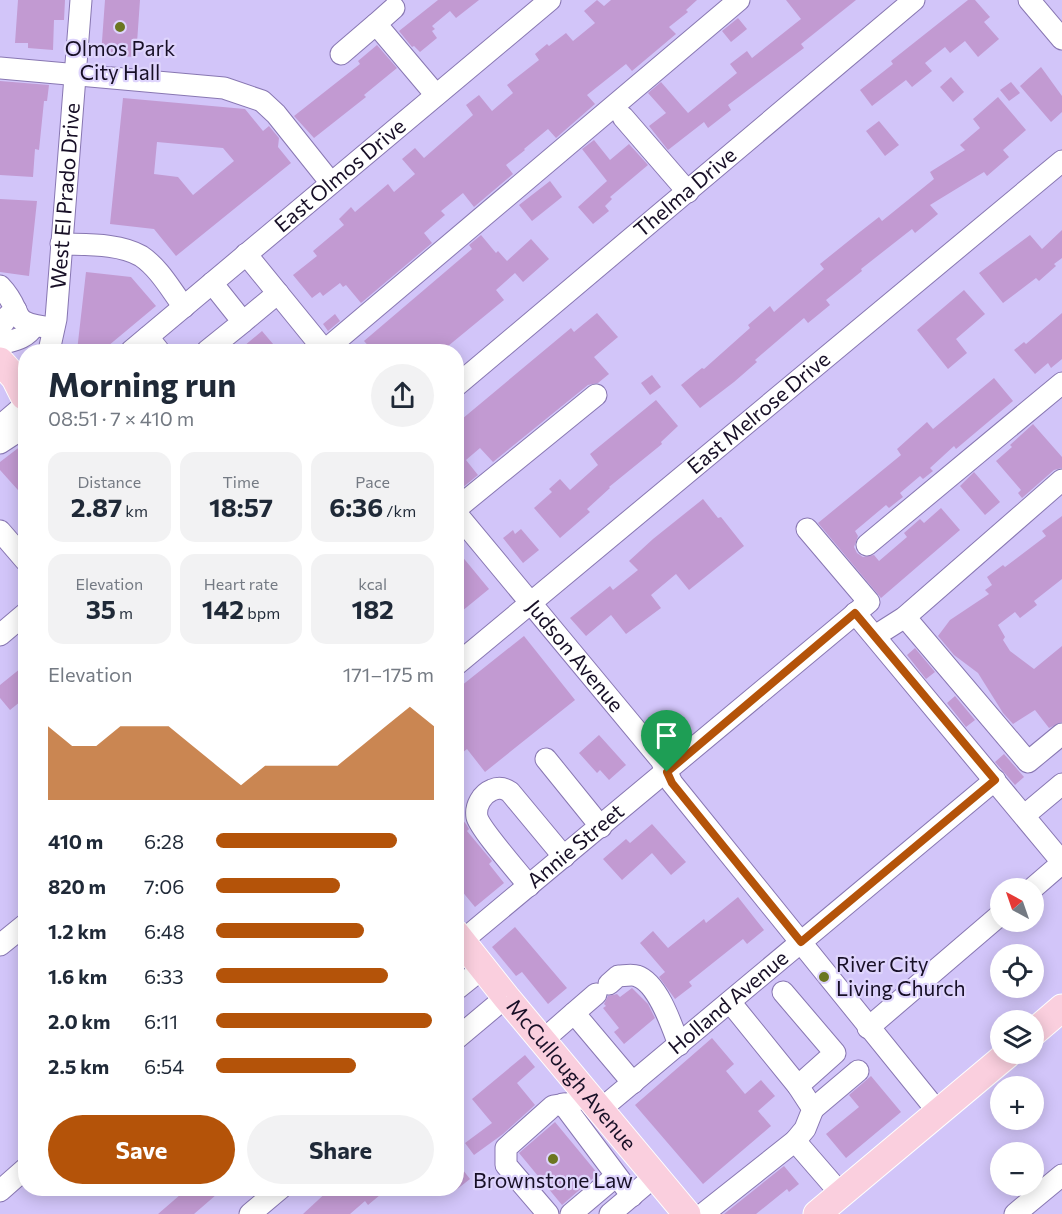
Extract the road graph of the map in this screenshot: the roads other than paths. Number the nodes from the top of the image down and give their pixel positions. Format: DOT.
graph roads {
  1 [pos="81,0"];
  2 [pos="550,0"];
  3 [pos="739,0"];
  4 [pos="915,0"];
  5 [pos="1029,0"];
  6 [pos="394,8"];
  7 [pos="376,24"];
  8 [pos="1062,39"];
  9 [pos="340,54"];
  10 [pos="0,68"];
  11 [pos="75,76"];
  12 [pos="436,95"];
  13 [pos="623,117"];
  14 [pos="1062,161"];
  15 [pos="331,183"];
  16 [pos="688,192"];
  17 [pos="61,244"];
  18 [pos="246,254"];
  19 [pos="212,283"];
  20 [pos="0,286"];
  21 [pos="278,293"];
  22 [pos="183,307"];
  23 [pos="16,310"];
  24 [pos="243,322"];
  25 [pos="48,324"];
  26 [pos="0,328"];
  27 [pos="0,344"];
  28 [pos="49,344"];
  29 [pos="60,344"];
  30 [pos="153,344"];
  31 [pos="216,344"];
  32 [pos="319,344"];
  33 [pos="333,344"];
  34 [pos="0,350"];
  35 [pos="0,361"];
  36 [pos="18,362"];
  37 [pos="464,379"];
  38 [pos="1062,383"];
  39 [pos="18,384"];
  40 [pos="596,394"];
  41 [pos="18,411"];
  42 [pos="0,426"];
  43 [pos="18,431"];
  44 [pos="0,443"];
  45 [pos="1062,480"];
  46 [pos="464,504"];
  47 [pos="464,521"];
  48 [pos="807,529"];
  49 [pos="0,531"];
  50 [pos="867,545"];
  51 [pos="18,552"];
  52 [pos="532,602"];
  53 [pos="855,613"];
  54 [pos="905,617"];
  55 [pos="18,620"];
  56 [pos="0,635"];
  57 [pos="875,636"];
  58 [pos="464,658"];
  59 [pos="1062,734"];
  60 [pos="546,759"];
  61 [pos="667,772"];
  62 [pos="995,780"];
  63 [pos="1062,784"];
  64 [pos="1025,816"];
  65 [pos="601,827"];
  66 [pos="564,857"];
  67 [pos="1062,863"];
  68 [pos="1044,879"];
  69 [pos="529,886"];
  70 [pos="990,924"];
  71 [pos="18,930"];
  72 [pos="464,934"];
  73 [pos="801,942"];
  74 [pos="464,944"];
  75 [pos="0,945"];
  76 [pos="483,968"];
  77 [pos="464,983"];
  78 [pos="783,992"];
  79 [pos="506,997"];
  80 [pos="730,1002"];
  81 [pos="1062,1008"];
  82 [pos="574,1013"];
  83 [pos="1044,1023"];
  84 [pos="868,1028"];
  85 [pos="464,1032"];
  86 [pos="543,1040"];
  87 [pos="679,1045"];
  88 [pos="996,1064"];
  89 [pos="858,1071"];
  90 [pos="633,1083"];
  91 [pos="798,1086"];
  92 [pos="584,1102"];
  93 [pos="813,1109"];
  94 [pos="938,1112"];
  95 [pos="795,1142"];
  96 [pos="18,1175"];
  97 [pos="1062,1175"];
  98 [pos="616,1176"];
  99 [pos="656,1176"];
  100 [pos="0,1191"];
  101 [pos="841,1194"];
  102 [pos="271,1196"];
  103 [pos="632,1196"];
  104 [pos="684,1211"];
  105 [pos="250,1214"];
  106 [pos="548,1214"];
  107 [pos="571,1214"];
  108 [pos="610,1214"];
  109 [pos="817,1214"];
  110 [pos="1016,1214"];
  1 -- 11 [label="street, West El Prado Drive"];
  2 -- 12 [label="street, East Olmos Drive"];
  3 -- 33 [label="street"];
  4 -- 16 [label="street, Thelma Drive"];
  5 -- 8 [label="street"];
  6 -- 7 [label="street"];
  7 -- 9 [label="street"];
  7 -- 12 [label="street"];
  10 -- 11 [label="street"];
  11 -- 15 [label="street"];
  11 -- 17 [label="street, West El Prado Drive"];
  12 -- 15 [label="street, East Olmos Drive"];
  13 -- 16 [label="street"];
  14 -- 52 [label="street, East Melrose Drive"];
  15 -- 18 [label="street, East Olmos Drive"];
  16 -- 37 [label="street, Thelma Drive"];
  17 -- 22 [label="street"];
  17 -- 25 [label="street, West El Prado Drive"];
  18 -- 19 [label="street, East Olmos Drive"];
  18 -- 21 [label="street"];
  19 -- 22 [label="street, East Olmos Drive"];
  19 -- 24 [label="street"];
  20 -- 23 [label="street"];
  21 -- 24 [label="street"];
  21 -- 32 [label="street"];
  22 -- 30 [label="street, East Olmos Drive"];
  23 -- 25 [label="street"];
  23 -- 26 [label="street"];
  24 -- 31 [label="street"];
  25 -- 27 [label="street"];
  25 -- 28 [label="street, West El Prado Drive"];
  25 -- 29 [label="street, West El Prado Drive"];
  34 -- 36 [label="main road"];
  35 -- 39 [label="main road"];
  38 -- 50 [label="street"];
  40 -- 46 [label="street"];
  41 -- 42 [label="street"];
  43 -- 44 [label="street"];
  45 -- 54 [label="street"];
  47 -- 52 [label="street, Judson Avenue"];
  48 -- 53 [label="street"];
  49 -- 51 [label="street"];
  52 -- 58 [label="street, East Melrose Drive"];
  52 -- 61 [label="street, Judson Avenue"];
  53 -- 57 [label="street"];
  53 -- 61 [label="street, Annie Street"];
  54 -- 57 [label="street"];
  54 -- 59 [label="street"];
  55 -- 56 [label="street"];
  57 -- 62 [label="street"];
  60 -- 65 [label="street"];
  61 -- 65 [label="street, Annie Street"];
  61 -- 73 [label="street, Judson Avenue"];
  62 -- 64 [label="street"];
  62 -- 73 [label="street, Holland Avenue"];
  63 -- 64 [label="street"];
  64 -- 67 [label="street"];
  65 -- 66 [label="street, Annie Street"];
  66 -- 69 [label="street, Annie Street"];
  66 -- 69 [label="street"];
  67 -- 68 [label="street"];
  69 -- 72 [label="street, Annie Street"];
  70 -- 84 [label="street"];
  71 -- 75 [label="street"];
  73 -- 80 [label="street, Holland Avenue"];
  73 -- 84 [label="street, Judson Avenue"];
  74 -- 76 [label="main road, McCullough Avenue"];
  76 -- 77 [label="street"];
  76 -- 79 [label="main road, McCullough Avenue"];
  78 -- 91 [label="street"];
  79 -- 85 [label="street"];
  79 -- 86 [label="main road, McCullough Avenue"];
  80 -- 87 [label="street, Holland Avenue"];
  80 -- 91 [label="street"];
  81 -- 83 [label="main road"];
  82 -- 86 [label="street"];
  82 -- 87 [label="street"];
  82 -- 90 [label="street"];
  84 -- 94 [label="street, Judson Avenue"];
  86 -- 92 [label="main road, McCullough Avenue"];
  87 -- 90 [label="street, Holland Avenue"];
  88 -- 94 [label="main road"];
  89 -- 93 [label="street"];
  90 -- 92 [label="street, Holland Avenue"];
  91 -- 93 [label="street"];
  92 -- 98 [label="street"];
  92 -- 99 [label="main road, McCullough Avenue"];
  92 -- 106 [label="street, Holland Avenue"];
  93 -- 95 [label="street"];
  94 -- 101 [label="main road"];
  95 -- 101 [label="street"];
  95 -- 104 [label="street"];
  96 -- 100 [label="street"];
  97 -- 110 [label="street"];
  98 -- 103 [label="street"];
  98 -- 107 [label="street"];
  99 -- 103 [label="street"];
  99 -- 104 [label="main road, McCullough Avenue"];
  101 -- 109 [label="main road"];
  102 -- 105 [label="street"];
  103 -- 108 [label="street"];
}
